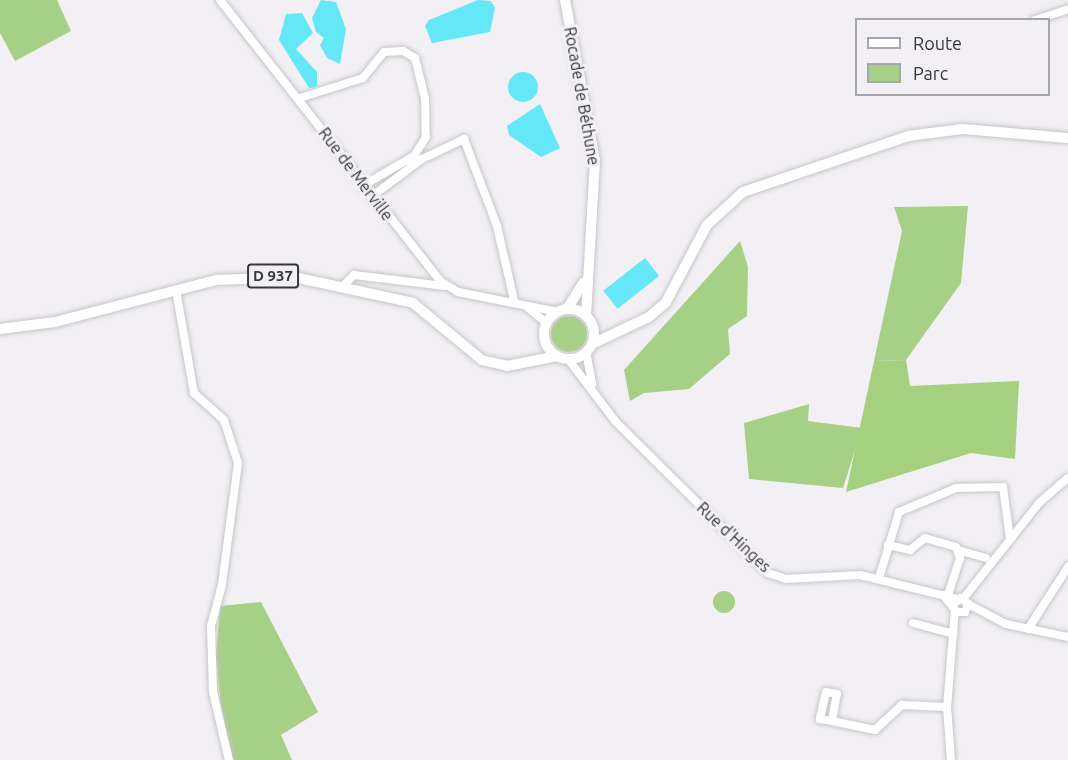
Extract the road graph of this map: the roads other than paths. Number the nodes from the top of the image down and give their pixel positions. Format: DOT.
graph roads {
  1 [pos="220,0"];
  2 [pos="565,0"];
  3 [pos="1068,9"];
  4 [pos="1041,18"];
  5 [pos="300,98"];
  6 [pos="1068,138"];
  7 [pos="362,186"];
  8 [pos="371,197"];
  9 [pos="591,263"];
  10 [pos="345,284"];
  11 [pos="446,286"];
  12 [pos="176,290"];
  13 [pos="517,302"];
  14 [pos="562,311"];
  15 [pos="588,319"];
  16 [pos="547,323"];
  17 [pos="635,325"];
  18 [pos="0,329"];
  19 [pos="546,343"];
  20 [pos="589,348"];
  21 [pos="562,357"];
  22 [pos="527,363"];
  23 [pos="600,402"];
  24 [pos="1068,478"];
  25 [pos="1010,539"];
  26 [pos="888,545"];
  27 [pos="958,550"];
  28 [pos="986,558"];
  29 [pos="1068,567"];
  30 [pos="879,579"];
  31 [pos="945,595"];
  32 [pos="962,605"];
  33 [pos="913,623"];
  34 [pos="1028,629"];
  35 [pos="954,633"];
  36 [pos="1068,637"];
  37 [pos="946,707"];
  38 [pos="832,722"];
  39 [pos="229,760"];
  40 [pos="951,760"];
  1 -- 5 [label="street, Rue de Merville"];
  2 -- 9 [label="main road, Rocade de Béthune"];
  3 -- 4 [label="street"];
  5 -- 7 [label="street, Rue de Merville"];
  5 -- 7 [label="street"];
  6 -- 17 [label="main road"];
  7 -- 8 [label="street, Rue de Merville"];
  8 -- 11 [label="street, Rue de Merville"];
  8 -- 13 [label="street"];
  9 -- 14 [label="main road, Rocade de Béthune"];
  9 -- 15 [label="main road, Rocade de Béthune"];
  10 -- 11 [label="street"];
  10 -- 12 [label="main road, D 937"];
  10 -- 22 [label="main road, D 937"];
  11 -- 13 [label="street"];
  12 -- 18 [label="main road, D 937"];
  12 -- 39 [label="street"];
  13 -- 14 [label="street"];
  13 -- 16 [label="street"];
  14 -- 15 [label="main road"];
  14 -- 16 [label="main road"];
  15 -- 17 [label="main road"];
  15 -- 20 [label="main road"];
  16 -- 19 [label="main road"];
  17 -- 20 [label="main road"];
  19 -- 21 [label="main road"];
  19 -- 22 [label="main road"];
  20 -- 21 [label="main road"];
  20 -- 23 [label="street, Rue d'Hinges"];
  21 -- 22 [label="main road, D 937"];
  21 -- 23 [label="street, Rue d'Hinges"];
  23 -- 30 [label="street, Rue d'Hinges"];
  24 -- 25 [label="street"];
  25 -- 26 [label="street"];
  25 -- 32 [label="street"];
  26 -- 27 [label="street"];
  26 -- 30 [label="street"];
  27 -- 28 [label="street"];
  27 -- 31 [label="street"];
  29 -- 34 [label="street"];
  30 -- 31 [label="street, Rue d'Hinges"];
  31 -- 32 [label="street, Rue d'Hinges"];
  32 -- 34 [label="street, Rue d'Hinges"];
  32 -- 35 [label="street"];
  33 -- 35 [label="street"];
  34 -- 36 [label="street, Rue d'Hinges"];
  35 -- 37 [label="street"];
  37 -- 38 [label="street"];
  37 -- 40 [label="street"];
}
